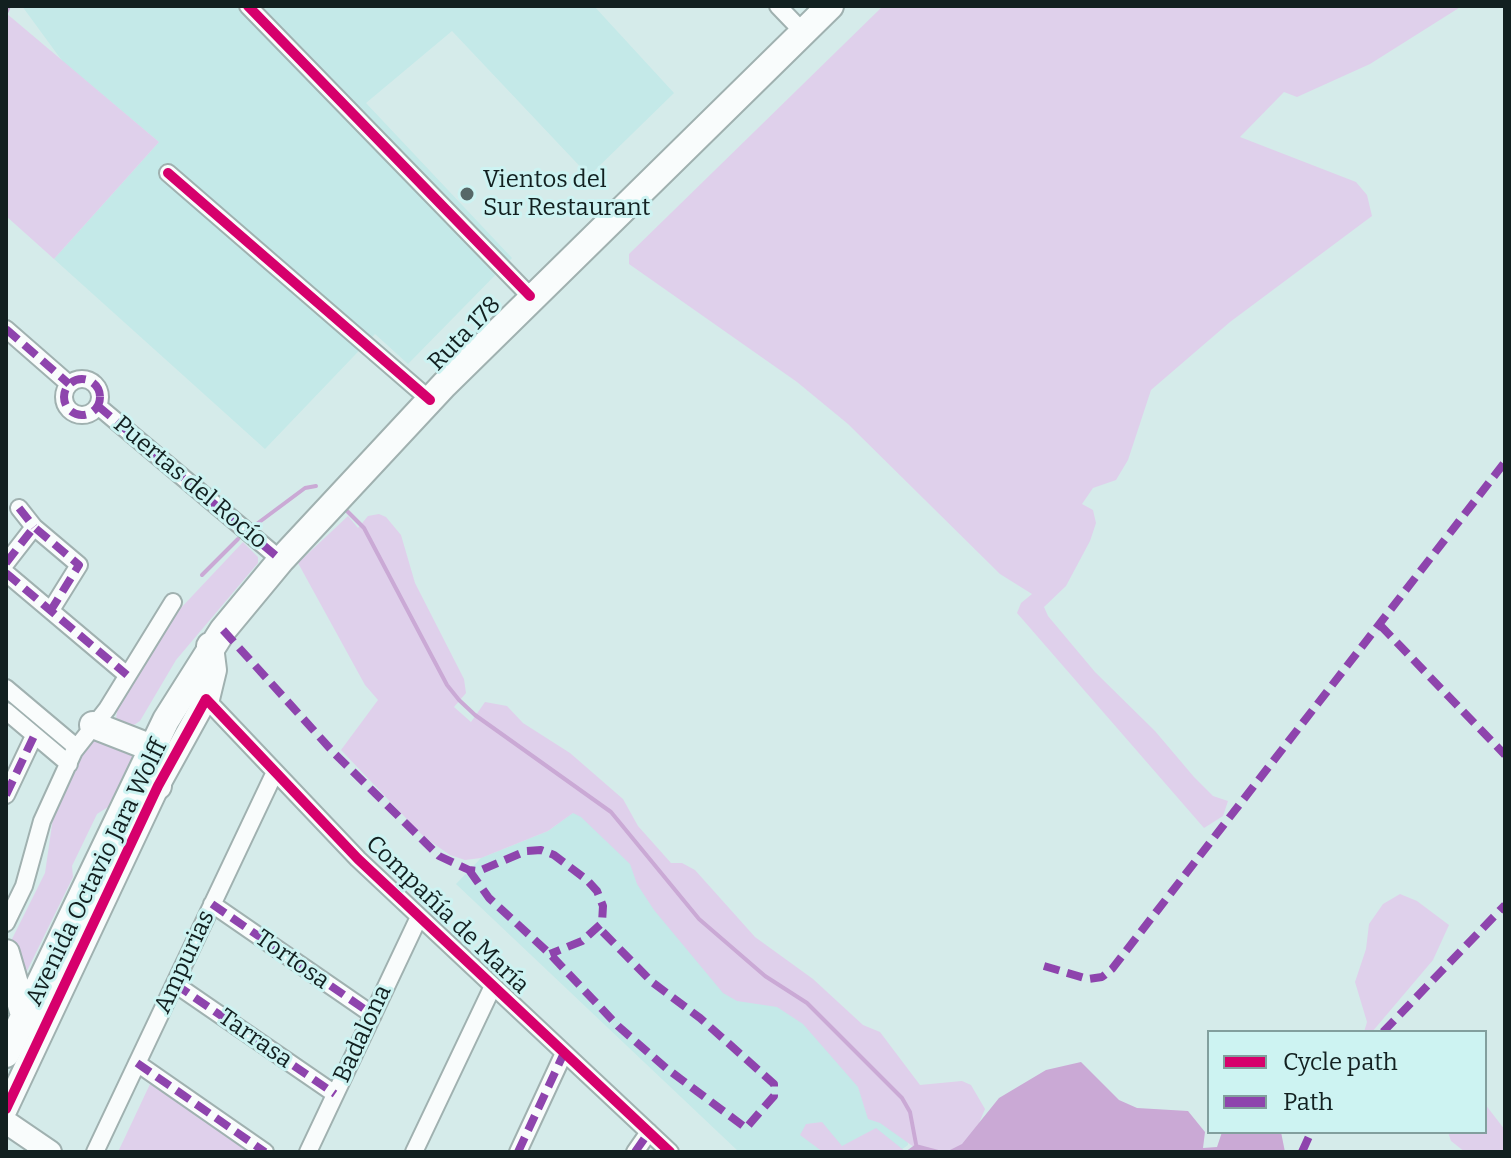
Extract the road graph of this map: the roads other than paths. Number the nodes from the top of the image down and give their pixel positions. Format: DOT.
graph roads {
  1 [pos="248,6"];
  2 [pos="778,6"];
  3 [pos="830,6"];
  4 [pos="803,32"];
  5 [pos="168,173"];
  6 [pos="530,296"];
  7 [pos="6,329"];
  8 [pos="69,384"];
  9 [pos="430,400"];
  10 [pos="98,406"];
  11 [pos="19,508"];
  12 [pos="34,527"];
  13 [pos="281,560"];
  14 [pos="6,563"];
  15 [pos="6,573"];
  16 [pos="173,602"];
  17 [pos="245,602"];
  18 [pos="51,610"];
  19 [pos="210,646"];
  20 [pos="127,675"];
  21 [pos="206,699"];
  22 [pos="8,701"];
  23 [pos="93,725"];
  24 [pos="34,736"];
  25 [pos="76,747"];
  26 [pos="152,748"];
  27 [pos="69,764"];
  28 [pos="275,772"];
  29 [pos="158,786"];
  30 [pos="6,795"];
  31 [pos="212,904"];
  32 [pos="419,917"];
  33 [pos="6,923"];
  34 [pos="6,953"];
  35 [pos="175,984"];
  36 [pos="493,986"];
  37 [pos="24,1015"];
  38 [pos="373,1015"];
  39 [pos="564,1053"];
  40 [pos="6,1054"];
  41 [pos="137,1063"];
  42 [pos="335,1094"];
  43 [pos="6,1109"];
  44 [pos="6,1122"];
  45 [pos="649,1132"];
  46 [pos="50,1152"];
  47 [pos="95,1152"];
  48 [pos="265,1152"];
  49 [pos="308,1152"];
  50 [pos="414,1152"];
  51 [pos="518,1152"];
  52 [pos="635,1152"];
  53 [pos="670,1152"];
  1 -- 6 [label="street"];
  2 -- 4 [label="street"];
  3 -- 4 [label="main road, Ruta 178"];
  4 -- 6 [label="main road, Ruta 178"];
  5 -- 9 [label="street"];
  6 -- 9 [label="main road, Ruta 178"];
  7 -- 8 [label="street, Puertas del Rocío"];
  8 -- 10 [label="street, Puertas del Rocío"];
  8 -- 10 [label="street, Puertas del Rocío"];
  9 -- 13 [label="main road, Ruta 178"];
  10 -- 13 [label="street, Puertas del Rocío"];
  11 -- 12 [label="street"];
  12 -- 14 [label="street"];
  12 -- 18 [label="street"];
  13 -- 17 [label="main road, Ruta 178"];
  15 -- 18 [label="street"];
  16 -- 20 [label="street"];
  17 -- 19 [label="main road, Avenida Octavio Jara Wolff"];
  18 -- 20 [label="street"];
  19 -- 21 [label="main road"];
  19 -- 26 [label="main road, Avenida Octavio Jara Wolff"];
  20 -- 23 [label="street"];
  21 -- 28 [label="street, Compañía de María"];
  21 -- 29 [label="street, Avenida Octavio Jara Wolff"];
  22 -- 24 [label="street"];
  22 -- 25 [label="street"];
  23 -- 25 [label="street"];
  23 -- 26 [label="main road"];
  24 -- 27 [label="street"];
  24 -- 30 [label="street"];
  25 -- 27 [label="street"];
  26 -- 29 [label="main road"];
  26 -- 37 [label="main road, Avenida Octavio Jara Wolff"];
  27 -- 33 [label="street"];
  28 -- 31 [label="street, Ampurias"];
  28 -- 32 [label="street, Compañía de María"];
  29 -- 43 [label="street, Avenida Octavio Jara Wolff"];
  31 -- 35 [label="street, Ampurias"];
  31 -- 38 [label="street, Tortosa"];
  32 -- 36 [label="street, Compañía de María"];
  32 -- 38 [label="street, Badalona"];
  34 -- 37 [label="main road"];
  35 -- 41 [label="street, Ampurias"];
  35 -- 42 [label="street, Tarrasa"];
  36 -- 39 [label="street, Compañía de María"];
  36 -- 50 [label="street"];
  37 -- 40 [label="main road, Avenida Octavio Jara Wolff"];
  38 -- 42 [label="street, Badalona"];
  39 -- 45 [label="street, Compañía de María"];
  39 -- 51 [label="street"];
  41 -- 47 [label="street, Ampurias"];
  41 -- 48 [label="street"];
  42 -- 49 [label="street, Badalona"];
  44 -- 46 [label="street"];
  45 -- 52 [label="street"];
  45 -- 53 [label="street, Compañía de María"];
}
